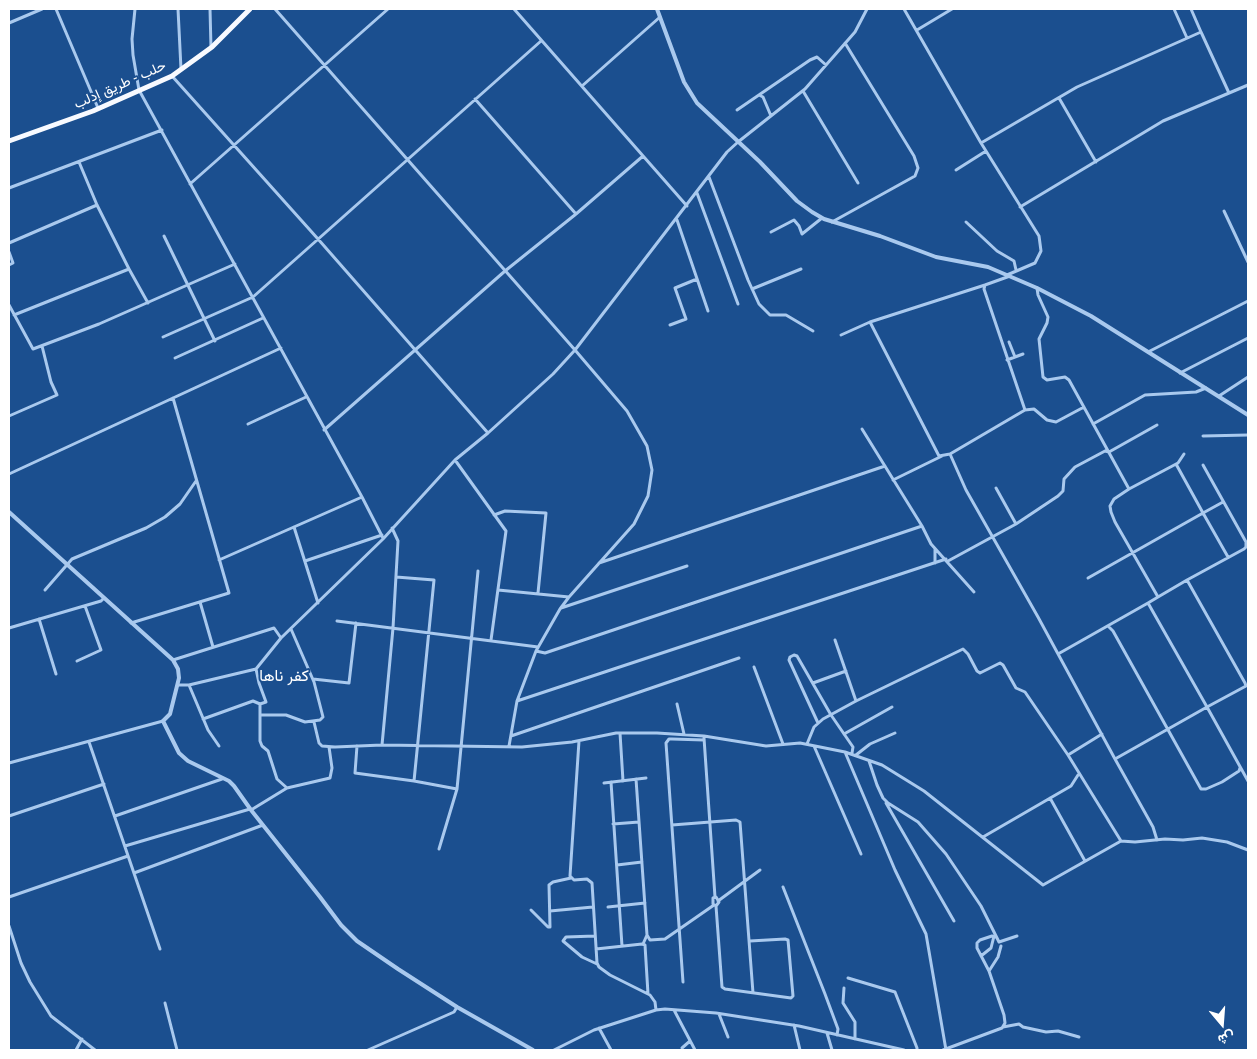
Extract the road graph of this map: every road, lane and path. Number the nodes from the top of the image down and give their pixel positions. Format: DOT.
graph roads {
  1 [pos="42,9"];
  2 [pos="56,9"];
  3 [pos="135,9"];
  4 [pos="178,9"];
  5 [pos="210,9"];
  6 [pos="250,9"];
  7 [pos="275,9"];
  8 [pos="388,9"];
  9 [pos="657,9"];
  10 [pos="868,9"];
  11 [pos="904,9"];
  12 [pos="952,9"];
  13 [pos="1174,9"];
  14 [pos="1191,9"];
  15 [pos="517,10"];
  16 [pos="660,17"];
  17 [pos="9,23"];
  18 [pos="918,30"];
  19 [pos="1201,32"];
  20 [pos="1187,38"];
  21 [pos="541,41"];
  22 [pos="845,43"];
  23 [pos="211,48"];
  24 [pos="826,65"];
  25 [pos="325,66"];
  26 [pos="181,70"];
  27 [pos="172,76"];
  28 [pos="1248,85"];
  29 [pos="582,86"];
  30 [pos="139,90"];
  31 [pos="803,91"];
  32 [pos="1229,93"];
  33 [pos="759,95"];
  34 [pos="1059,98"];
  35 [pos="475,99"];
  36 [pos="98,108"];
  37 [pos="737,110"];
  38 [pos="771,116"];
  39 [pos="162,130"];
  40 [pos="9,141"];
  41 [pos="738,142"];
  42 [pos="981,143"];
  43 [pos="234,145"];
  44 [pos="986,152"];
  45 [pos="643,156"];
  46 [pos="408,159"];
  47 [pos="79,162"];
  48 [pos="1096,162"];
  49 [pos="956,170"];
  50 [pos="709,177"];
  51 [pos="190,184"];
  52 [pos="858,184"];
  53 [pos="9,188"];
  54 [pos="697,193"];
  55 [pos="97,205"];
  56 [pos="687,206"];
  57 [pos="1020,207"];
  58 [pos="1224,211"];
  59 [pos="576,214"];
  60 [pos="822,218"];
  61 [pos="676,220"];
  62 [pos="832,222"];
  63 [pos="966,222"];
  64 [pos="771,232"];
  65 [pos="164,236"];
  66 [pos="318,239"];
  67 [pos="9,243"];
  68 [pos="9,252"];
  69 [pos="1248,262"];
  70 [pos="235,264"];
  71 [pos="9,265"];
  72 [pos="801,268"];
  73 [pos="129,269"];
  74 [pos="1016,270"];
  75 [pos="506,271"];
  76 [pos="1008,276"];
  77 [pos="697,279"];
  78 [pos="188,285"];
  79 [pos="985,285"];
  80 [pos="1037,288"];
  81 [pos="752,289"];
  82 [pos="253,297"];
  83 [pos="1248,301"];
  84 [pos="148,303"];
  85 [pos="738,304"];
  86 [pos="9,305"];
  87 [pos="708,311"];
  88 [pos="14,315"];
  89 [pos="203,318"];
  90 [pos="263,318"];
  91 [pos="870,322"];
  92 [pos="670,325"];
  93 [pos="813,332"];
  94 [pos="841,334"];
  95 [pos="163,337"];
  96 [pos="1248,338"];
  97 [pos="215,341"];
  98 [pos="1009,342"];
  99 [pos="42,346"];
  100 [pos="281,348"];
  101 [pos="575,350"];
  102 [pos="416,351"];
  103 [pos="1148,352"];
  104 [pos="1023,354"];
  105 [pos="1015,357"];
  106 [pos="175,358"];
  107 [pos="1007,360"];
  108 [pos="1180,373"];
  109 [pos="1248,377"];
  110 [pos="1206,388"];
  111 [pos="1219,396"];
  112 [pos="306,397"];
  113 [pos="173,398"];
  114 [pos="1084,407"];
  115 [pos="1025,410"];
  116 [pos="1248,415"];
  117 [pos="9,416"];
  118 [pos="248,424"];
  119 [pos="1093,424"];
  120 [pos="1157,426"];
  121 [pos="862,429"];
  122 [pos="324,430"];
  123 [pos="488,433"];
  124 [pos="1248,435"];
  125 [pos="1203,436"];
  126 [pos="1109,452"];
  127 [pos="950,454"];
  128 [pos="1184,454"];
  129 [pos="942,456"];
  130 [pos="455,460"];
  131 [pos="1176,464"];
  132 [pos="885,466"];
  133 [pos="1203,466"];
  134 [pos="9,474"];
  135 [pos="893,480"];
  136 [pos="196,481"];
  137 [pos="996,488"];
  138 [pos="1129,489"];
  139 [pos="362,496"];
  140 [pos="1224,502"];
  141 [pos="9,512"];
  142 [pos="1203,513"];
  143 [pos="494,515"];
  144 [pos="1016,524"];
  145 [pos="922,526"];
  146 [pos="294,527"];
  147 [pos="392,528"];
  148 [pos="383,537"];
  149 [pos="994,538"];
  150 [pos="935,548"];
  151 [pos="1132,553"];
  152 [pos="1228,557"];
  153 [pos="219,560"];
  154 [pos="947,560"];
  155 [pos="305,561"];
  156 [pos="935,563"];
  157 [pos="67,564"];
  158 [pos="598,564"];
  159 [pos="687,566"];
  160 [pos="478,571"];
  161 [pos="396,577"];
  162 [pos="1088,578"];
  163 [pos="1186,580"];
  164 [pos="45,590"];
  165 [pos="498,590"];
  166 [pos="974,592"];
  167 [pos="538,593"];
  168 [pos="569,597"];
  169 [pos="1158,597"];
  170 [pos="104,598"];
  171 [pos="200,602"];
  172 [pos="318,603"];
  173 [pos="1148,604"];
  174 [pos="84,606"];
  175 [pos="560,609"];
  176 [pos="39,619"];
  177 [pos="337,621"];
  178 [pos="131,623"];
  179 [pos="356,623"];
  180 [pos="1108,626"];
  181 [pos="9,628"];
  182 [pos="393,628"];
  183 [pos="291,629"];
  184 [pos="429,633"];
  185 [pos="282,638"];
  186 [pos="472,638"];
  187 [pos="491,640"];
  188 [pos="835,640"];
  189 [pos="213,647"];
  190 [pos="539,647"];
  191 [pos="536,650"];
  192 [pos="1058,654"];
  193 [pos="739,658"];
  194 [pos="173,660"];
  195 [pos="77,661"];
  196 [pos="754,667"];
  197 [pos="256,669"];
  198 [pos="846,671"];
  199 [pos="56,674"];
  200 [pos="312,679"];
  201 [pos="813,683"];
  202 [pos="190,685"];
  203 [pos="178,686"];
  204 [pos="517,701"];
  205 [pos="856,701"];
  206 [pos="260,704"];
  207 [pos="677,704"];
  208 [pos="892,706"];
  209 [pos="1207,707"];
  210 [pos="260,715"];
  211 [pos="831,715"];
  212 [pos="203,719"];
  213 [pos="163,721"];
  214 [pos="314,722"];
  215 [pos="818,723"];
  216 [pos="1167,729"];
  217 [pos="620,733"];
  218 [pos="895,733"];
  219 [pos="684,734"];
  220 [pos="844,734"];
  221 [pos="1102,734"];
  222 [pos="511,736"];
  223 [pos="704,738"];
  224 [pos="579,741"];
  225 [pos="89,742"];
  226 [pos="783,744"];
  227 [pos="807,744"];
  228 [pos="382,745"];
  229 [pos="418,745"];
  230 [pos="814,745"];
  231 [pos="219,746"];
  232 [pos="357,746"];
  233 [pos="462,746"];
  234 [pos="509,746"];
  235 [pos="329,747"];
  236 [pos="845,752"];
  237 [pos="854,754"];
  238 [pos="1068,755"];
  239 [pos="1115,759"];
  240 [pos="869,760"];
  241 [pos="9,763"];
  242 [pos="1241,767"];
  243 [pos="1078,774"];
  244 [pos="646,778"];
  245 [pos="636,780"];
  246 [pos="229,781"];
  247 [pos="414,781"];
  248 [pos="623,781"];
  249 [pos="1248,781"];
  250 [pos="611,782"];
  251 [pos="604,783"];
  252 [pos="104,784"];
  253 [pos="287,788"];
  254 [pos="457,789"];
  255 [pos="883,798"];
  256 [pos="1050,798"];
  257 [pos="250,809"];
  258 [pos="9,816"];
  259 [pos="115,816"];
  260 [pos="639,822"];
  261 [pos="710,822"];
  262 [pos="613,824"];
  263 [pos="263,825"];
  264 [pos="672,825"];
  265 [pos="983,837"];
  266 [pos="1121,840"];
  267 [pos="1157,840"];
  268 [pos="125,846"];
  269 [pos="439,849"];
  270 [pos="1248,850"];
  271 [pos="861,854"];
  272 [pos="128,856"];
  273 [pos="1085,861"];
  274 [pos="642,862"];
  275 [pos="617,865"];
  276 [pos="760,870"];
  277 [pos="134,872"];
  278 [pos="571,878"];
  279 [pos="744,882"];
  280 [pos="782,887"];
  281 [pos="9,897"];
  282 [pos="715,897"];
  283 [pos="718,901"];
  284 [pos="645,903"];
  285 [pos="715,905"];
  286 [pos="608,906"];
  287 [pos="619,906"];
  288 [pos="593,908"];
  289 [pos="531,910"];
  290 [pos="550,911"];
  291 [pos="954,921"];
  292 [pos="9,926"];
  293 [pos="680,929"];
  294 [pos="647,935"];
  295 [pos="595,936"];
  296 [pos="1017,936"];
  297 [pos="995,937"];
  298 [pos="750,941"];
  299 [pos="643,944"];
  300 [pos="622,946"];
  301 [pos="1001,946"];
  302 [pos="160,949"];
  303 [pos="596,949"];
  304 [pos="980,956"];
  305 [pos="597,964"];
  306 [pos="989,971"];
  307 [pos="848,978"];
  308 [pos="683,982"];
  309 [pos="844,988"];
  310 [pos="753,993"];
  311 [pos="648,994"];
  312 [pos="164,1003"];
  313 [pos="457,1008"];
  314 [pos="674,1009"];
  315 [pos="656,1010"];
  316 [pos="718,1013"];
  317 [pos="794,1025"];
  318 [pos="1003,1027"];
  319 [pos="599,1028"];
  320 [pos="827,1033"];
  321 [pos="837,1035"];
  322 [pos="728,1037"];
  323 [pos="1079,1037"];
  324 [pos="82,1039"];
  325 [pos="855,1039"];
  326 [pos="690,1041"];
  327 [pos="955,1046"];
  328 [pos="682,1048"];
  329 [pos="76,1050"];
  330 [pos="95,1050"];
  331 [pos="177,1050"];
  332 [pos="368,1050"];
  333 [pos="533,1050"];
  334 [pos="554,1050"];
  335 [pos="611,1050"];
  336 [pos="695,1050"];
  337 [pos="800,1050"];
  338 [pos="832,1050"];
  339 [pos="904,1050"];
  340 [pos="917,1050"];
  341 [pos="944,1050"];
  342 [pos="960,1050"];
  1 -- 17 [label="street"];
  2 -- 36 [label="street"];
  3 -- 30 [label="street"];
  4 -- 26 [label="street"];
  5 -- 23 [label="street"];
  6 -- 23 [label="highway, حلب - طريق إدلب"];
  7 -- 25 [label="street"];
  8 -- 25 [label="street"];
  9 -- 16 [label="street"];
  10 -- 22 [label="street"];
  11 -- 18 [label="street"];
  12 -- 18 [label="street"];
  13 -- 20 [label="street"];
  14 -- 19 [label="street"];
  15 -- 21 [label="street"];
  16 -- 29 [label="street"];
  16 -- 41 [label="street"];
  18 -- 42 [label="street"];
  19 -- 20 [label="street"];
  19 -- 32 [label="street"];
  20 -- 34 [label="street"];
  21 -- 29 [label="street"];
  21 -- 35 [label="street"];
  22 -- 24 [label="street"];
  22 -- 62 [label="street"];
  23 -- 26 [label="highway, حلب - طريق إدلب"];
  24 -- 31 [label="street"];
  24 -- 33 [label="street"];
  25 -- 43 [label="street"];
  25 -- 46 [label="street"];
  26 -- 27 [label="highway, حلب - طريق إدلب"];
  27 -- 30 [label="highway, حلب - طريق إدلب"];
  27 -- 43 [label="street"];
  28 -- 32 [label="street"];
  29 -- 45 [label="street"];
  30 -- 36 [label="highway, حلب - طريق إدلب"];
  30 -- 39 [label="street"];
  31 -- 38 [label="street"];
  31 -- 52 [label="street"];
  32 -- 48 [label="street"];
  33 -- 37 [label="street"];
  33 -- 38 [label="street"];
  34 -- 42 [label="street"];
  34 -- 48 [label="street"];
  35 -- 46 [label="street"];
  35 -- 59 [label="street"];
  36 -- 40 [label="highway, حلب - طريق إدلب"];
  38 -- 41 [label="street"];
  39 -- 47 [label="street"];
  39 -- 51 [label="street"];
  41 -- 50 [label="street"];
  41 -- 60 [label="street"];
  42 -- 44 [label="street"];
  43 -- 51 [label="street"];
  43 -- 66 [label="street"];
  44 -- 49 [label="street"];
  44 -- 57 [label="street"];
  45 -- 56 [label="street"];
  45 -- 59 [label="street"];
  46 -- 66 [label="street"];
  46 -- 75 [label="street"];
  47 -- 53 [label="street"];
  47 -- 55 [label="street"];
  48 -- 57 [label="street"];
  50 -- 54 [label="street"];
  50 -- 81 [label="street"];
  51 -- 70 [label="street"];
  54 -- 56 [label="street"];
  54 -- 85 [label="street"];
  55 -- 67 [label="street"];
  55 -- 73 [label="street"];
  56 -- 61 [label="street"];
  57 -- 74 [label="street"];
  58 -- 69 [label="street"];
  59 -- 75 [label="street"];
  60 -- 62 [label="street"];
  60 -- 64 [label="street"];
  61 -- 77 [label="street"];
  61 -- 101 [label="street"];
  62 -- 76 [label="street"];
  63 -- 74 [label="street"];
  65 -- 78 [label="street"];
  66 -- 82 [label="street"];
  66 -- 102 [label="street"];
  68 -- 71 [label="street"];
  70 -- 78 [label="street"];
  70 -- 82 [label="street"];
  72 -- 81 [label="street"];
  73 -- 84 [label="street"];
  73 -- 88 [label="street"];
  74 -- 76 [label="street"];
  75 -- 101 [label="street"];
  75 -- 102 [label="street"];
  76 -- 79 [label="street"];
  76 -- 80 [label="street"];
  77 -- 87 [label="street"];
  77 -- 92 [label="street"];
  78 -- 84 [label="street"];
  78 -- 89 [label="street"];
  79 -- 91 [label="street"];
  79 -- 107 [label="street"];
  80 -- 103 [label="street"];
  80 -- 114 [label="street"];
  81 -- 93 [label="street"];
  82 -- 89 [label="street"];
  82 -- 90 [label="street"];
  83 -- 103 [label="street"];
  84 -- 99 [label="street"];
  86 -- 88 [label="street"];
  88 -- 99 [label="street"];
  89 -- 95 [label="street"];
  89 -- 97 [label="street"];
  90 -- 97 [label="street"];
  90 -- 100 [label="street"];
  91 -- 94 [label="street"];
  91 -- 129 [label="street"];
  96 -- 108 [label="street"];
  97 -- 106 [label="street"];
  98 -- 105 [label="street"];
  99 -- 117 [label="street"];
  100 -- 112 [label="street"];
  100 -- 113 [label="street"];
  101 -- 123 [label="street"];
  101 -- 158 [label="street"];
  102 -- 122 [label="street"];
  102 -- 123 [label="street"];
  103 -- 108 [label="street"];
  104 -- 105 [label="street"];
  105 -- 107 [label="street"];
  107 -- 115 [label="street"];
  108 -- 110 [label="street"];
  109 -- 111 [label="street"];
  110 -- 111 [label="street"];
  110 -- 119 [label="street"];
  111 -- 116 [label="street"];
  112 -- 118 [label="street"];
  112 -- 122 [label="street"];
  113 -- 134 [label="street"];
  113 -- 136 [label="street"];
  114 -- 115 [label="street"];
  114 -- 119 [label="street"];
  115 -- 127 [label="street"];
  119 -- 126 [label="street"];
  120 -- 126 [label="street"];
  121 -- 132 [label="street"];
  122 -- 139 [label="street"];
  123 -- 130 [label="street"];
  124 -- 125 [label="street"];
  126 -- 138 [label="street"];
  126 -- 144 [label="street"];
  127 -- 129 [label="street"];
  127 -- 149 [label="street"];
  128 -- 131 [label="street"];
  129 -- 135 [label="street"];
  130 -- 143 [label="street"];
  130 -- 147 [label="street"];
  131 -- 138 [label="street"];
  131 -- 142 [label="street"];
  132 -- 135 [label="street"];
  132 -- 158 [label="street"];
  133 -- 140 [label="street"];
  135 -- 145 [label="street"];
  136 -- 153 [label="street"];
  136 -- 157 [label="street"];
  137 -- 144 [label="street"];
  138 -- 151 [label="street"];
  139 -- 146 [label="street"];
  139 -- 148 [label="street"];
  140 -- 142 [label="street"];
  140 -- 152 [label="street"];
  141 -- 157 [label="street"];
  142 -- 151 [label="street"];
  142 -- 152 [label="street"];
  143 -- 165 [label="street"];
  143 -- 167 [label="street"];
  144 -- 149 [label="street"];
  145 -- 150 [label="street"];
  145 -- 191 [label="street"];
  146 -- 153 [label="street"];
  146 -- 155 [label="street"];
  147 -- 148 [label="street"];
  147 -- 161 [label="street"];
  148 -- 155 [label="street"];
  148 -- 172 [label="street"];
  149 -- 154 [label="street"];
  149 -- 192 [label="street"];
  150 -- 154 [label="street"];
  150 -- 156 [label="street"];
  151 -- 162 [label="street"];
  151 -- 169 [label="street"];
  152 -- 163 [label="street"];
  153 -- 171 [label="street"];
  154 -- 156 [label="street"];
  154 -- 166 [label="street"];
  155 -- 172 [label="street"];
  156 -- 204 [label="street"];
  157 -- 164 [label="street"];
  157 -- 170 [label="street"];
  158 -- 168 [label="street"];
  159 -- 175 [label="street"];
  160 -- 186 [label="street"];
  161 -- 182 [label="street"];
  161 -- 184 [label="street"];
  163 -- 169 [label="street"];
  163 -- 209 [label="street"];
  165 -- 167 [label="street"];
  165 -- 187 [label="street"];
  167 -- 168 [label="street"];
  168 -- 175 [label="street"];
  169 -- 173 [label="street"];
  170 -- 174 [label="street"];
  170 -- 178 [label="street"];
  171 -- 178 [label="street"];
  171 -- 189 [label="street"];
  172 -- 183 [label="street"];
  173 -- 180 [label="street"];
  173 -- 209 [label="street"];
  174 -- 176 [label="street"];
  174 -- 195 [label="street"];
  175 -- 190 [label="street"];
  176 -- 181 [label="street"];
  176 -- 199 [label="street"];
  177 -- 179 [label="street"];
  178 -- 194 [label="street"];
  179 -- 182 [label="street"];
  179 -- 200 [label="street"];
  180 -- 192 [label="street"];
  180 -- 216 [label="street"];
  182 -- 184 [label="street"];
  182 -- 228 [label="street"];
  183 -- 185 [label="street"];
  183 -- 200 [label="street"];
  184 -- 186 [label="street"];
  184 -- 229 [label="street"];
  185 -- 189 [label="street"];
  185 -- 197 [label="street"];
  186 -- 187 [label="street"];
  186 -- 233 [label="street"];
  187 -- 190 [label="street"];
  188 -- 198 [label="street"];
  189 -- 194 [label="street"];
  190 -- 191 [label="street"];
  191 -- 204 [label="street"];
  192 -- 221 [label="street"];
  193 -- 222 [label="street"];
  194 -- 203 [label="street"];
  196 -- 226 [label="street"];
  197 -- 202 [label="street"];
  197 -- 206 [label="street"];
  198 -- 201 [label="street"];
  198 -- 205 [label="street"];
  200 -- 214 [label="street"];
  201 -- 211 [label="street"];
  201 -- 215 [label="street"];
  202 -- 203 [label="street"];
  202 -- 212 [label="street"];
  203 -- 213 [label="street"];
  204 -- 222 [label="street"];
  205 -- 211 [label="street"];
  205 -- 238 [label="street"];
  206 -- 210 [label="street"];
  206 -- 212 [label="street"];
  207 -- 219 [label="street"];
  208 -- 220 [label="street"];
  209 -- 216 [label="street"];
  209 -- 242 [label="street"];
  210 -- 214 [label="street"];
  210 -- 253 [label="street"];
  211 -- 215 [label="street"];
  211 -- 220 [label="street"];
  212 -- 231 [label="street"];
  213 -- 225 [label="street"];
  213 -- 246 [label="street"];
  214 -- 235 [label="street"];
  215 -- 227 [label="street"];
  216 -- 239 [label="street"];
  216 -- 242 [label="street"];
  217 -- 219 [label="street"];
  217 -- 224 [label="street"];
  217 -- 248 [label="street"];
  218 -- 237 [label="street"];
  219 -- 223 [label="street"];
  220 -- 237 [label="street"];
  221 -- 238 [label="street"];
  221 -- 239 [label="street"];
  222 -- 234 [label="street"];
  223 -- 226 [label="street"];
  223 -- 261 [label="street"];
  223 -- 264 [label="street"];
  224 -- 234 [label="street"];
  224 -- 278 [label="street"];
  225 -- 241 [label="street"];
  225 -- 252 [label="street"];
  226 -- 227 [label="street"];
  227 -- 230 [label="street"];
  228 -- 229 [label="street"];
  228 -- 232 [label="street"];
  229 -- 233 [label="street"];
  229 -- 247 [label="street"];
  230 -- 236 [label="street"];
  230 -- 271 [label="street"];
  232 -- 235 [label="street"];
  232 -- 247 [label="street"];
  233 -- 234 [label="street"];
  233 -- 254 [label="street"];
  235 -- 253 [label="street"];
  236 -- 237 [label="street"];
  236 -- 341 [label="street"];
  237 -- 240 [label="street"];
  238 -- 243 [label="street"];
  239 -- 267 [label="street"];
  240 -- 255 [label="street"];
  240 -- 265 [label="street"];
  242 -- 249 [label="street"];
  243 -- 256 [label="street"];
  243 -- 266 [label="street"];
  244 -- 245 [label="street"];
  245 -- 248 [label="street"];
  245 -- 260 [label="street"];
  246 -- 257 [label="street"];
  246 -- 259 [label="street"];
  247 -- 254 [label="street"];
  248 -- 250 [label="street"];
  250 -- 251 [label="street"];
  250 -- 262 [label="street"];
  252 -- 258 [label="street"];
  252 -- 259 [label="street"];
  253 -- 257 [label="street"];
  254 -- 269 [label="street"];
  255 -- 291 [label="street"];
  255 -- 297 [label="street"];
  256 -- 265 [label="street"];
  256 -- 273 [label="street"];
  257 -- 263 [label="street"];
  257 -- 268 [label="street"];
  259 -- 268 [label="street"];
  260 -- 262 [label="street"];
  260 -- 274 [label="street"];
  261 -- 264 [label="street"];
  261 -- 279 [label="street"];
  261 -- 282 [label="street"];
  262 -- 275 [label="street"];
  263 -- 277 [label="street"];
  263 -- 313 [label="street"];
  264 -- 293 [label="street"];
  265 -- 273 [label="street"];
  266 -- 267 [label="street"];
  266 -- 273 [label="street"];
  267 -- 270 [label="street"];
  268 -- 272 [label="street"];
  272 -- 277 [label="street"];
  272 -- 281 [label="street"];
  274 -- 275 [label="street"];
  274 -- 284 [label="street"];
  275 -- 287 [label="street"];
  276 -- 279 [label="street"];
  277 -- 302 [label="street"];
  278 -- 288 [label="street"];
  278 -- 290 [label="street"];
  279 -- 283 [label="street"];
  279 -- 298 [label="street"];
  280 -- 321 [label="street"];
  282 -- 283 [label="street"];
  282 -- 285 [label="street"];
  283 -- 285 [label="street"];
  284 -- 287 [label="street"];
  284 -- 294 [label="street"];
  285 -- 293 [label="street"];
  285 -- 310 [label="street"];
  286 -- 287 [label="street"];
  287 -- 300 [label="street"];
  288 -- 290 [label="street"];
  288 -- 295 [label="street"];
  289 -- 290 [label="street"];
  292 -- 324 [label="street"];
  293 -- 294 [label="street"];
  293 -- 308 [label="street"];
  294 -- 299 [label="street"];
  295 -- 303 [label="street"];
  295 -- 305 [label="street"];
  296 -- 297 [label="street"];
  297 -- 304 [label="street"];
  297 -- 304 [label="street"];
  298 -- 310 [label="street"];
  298 -- 310 [label="street"];
  299 -- 300 [label="street"];
  299 -- 311 [label="street"];
  300 -- 303 [label="street"];
  301 -- 306 [label="street"];
  303 -- 305 [label="street"];
  304 -- 306 [label="street"];
  305 -- 311 [label="street"];
  306 -- 318 [label="street"];
  307 -- 340 [label="street"];
  309 -- 325 [label="street"];
  311 -- 315 [label="street"];
  312 -- 331 [label="street"];
  313 -- 332 [label="street"];
  313 -- 333 [label="street"];
  314 -- 315 [label="street"];
  314 -- 316 [label="street"];
  314 -- 326 [label="street"];
  315 -- 319 [label="street"];
  316 -- 317 [label="street"];
  316 -- 322 [label="street"];
  317 -- 320 [label="street"];
  317 -- 337 [label="street"];
  318 -- 323 [label="street"];
  318 -- 327 [label="street"];
  319 -- 334 [label="street"];
  319 -- 335 [label="street"];
  320 -- 321 [label="street"];
  320 -- 338 [label="street"];
  321 -- 325 [label="street"];
  324 -- 329 [label="street"];
  324 -- 330 [label="street"];
  325 -- 339 [label="street"];
  326 -- 328 [label="street"];
  326 -- 336 [label="street"];
  327 -- 341 [label="street"];
  327 -- 342 [label="street"];
}
